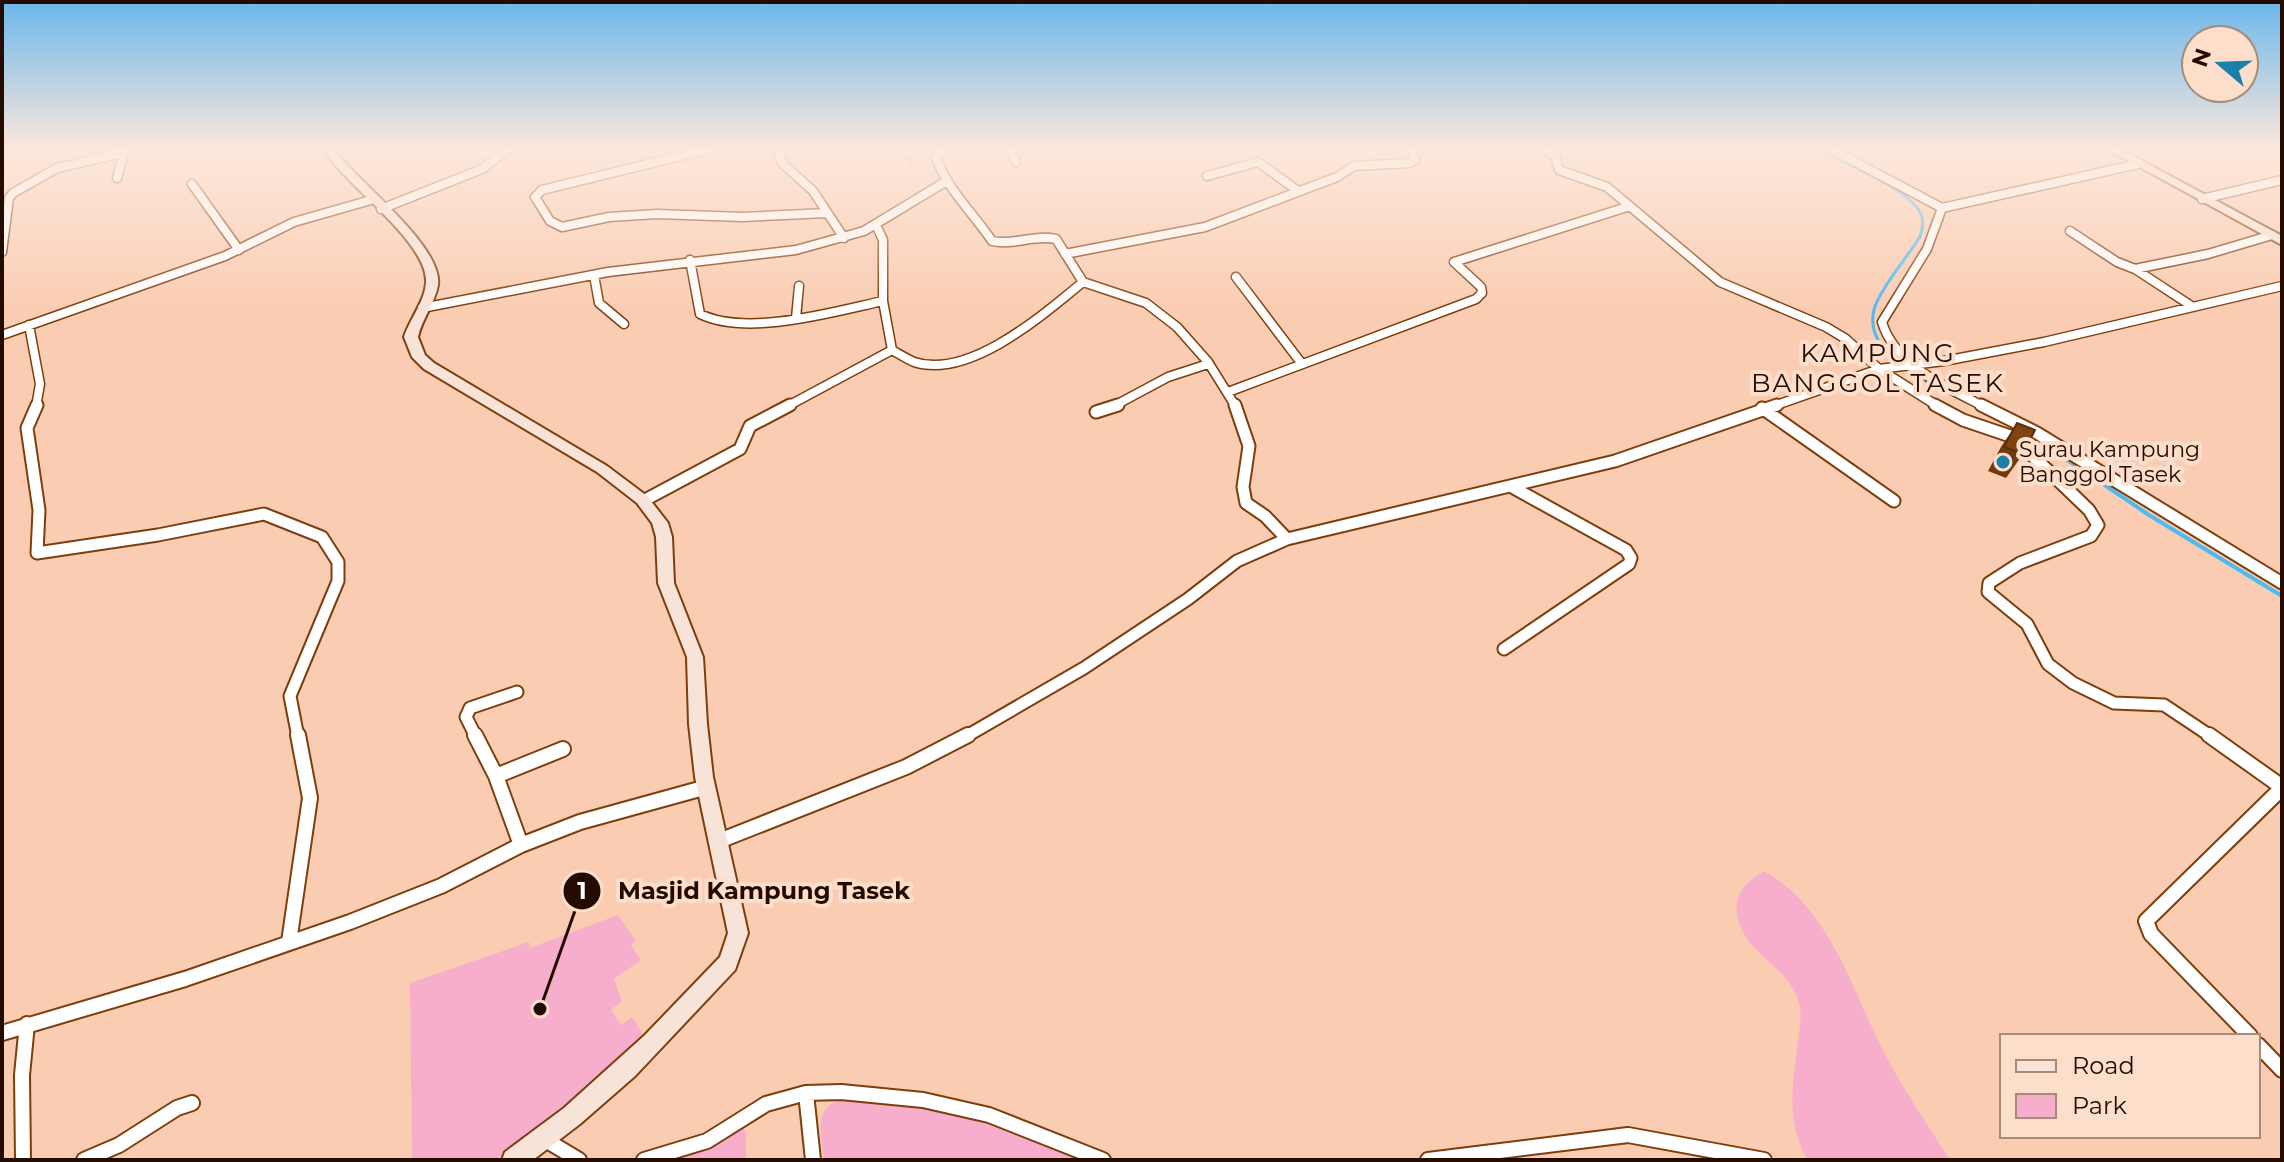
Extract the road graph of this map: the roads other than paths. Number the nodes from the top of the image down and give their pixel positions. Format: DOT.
graph roads {
  1 [pos="8,203"];
  2 [pos="204,203"];
  3 [pos="539,203"];
  4 [pos="821,203"];
  5 [pos="911,203"];
  6 [pos="965,203"];
  7 [pos="1266,203"];
  8 [pos="1627,203"];
  9 [pos="1933,203"];
  10 [pos="1963,203"];
  11 [pos="2210,203"];
  12 [pos="376,204"];
  13 [pos="1630,206"];
  14 [pos="1942,208"];
  15 [pos="827,213"];
  16 [pos="876,225"];
  17 [pos="2070,231"];
  18 [pos="844,238"];
  19 [pos="2277,238"];
  20 [pos="239,250"];
  21 [pos="2,252"];
  22 [pos="1065,254"];
  23 [pos="690,260"];
  24 [pos="2135,269"];
  25 [pos="594,275"];
  26 [pos="1236,277"];
  27 [pos="1083,282"];
  28 [pos="799,286"];
  29 [pos="2282,286"];
  30 [pos="883,301"];
  31 [pos="2190,305"];
  32 [pos="422,308"];
  33 [pos="796,318"];
  34 [pos="624,324"];
  35 [pos="29,325"];
  36 [pos="2,335"];
  37 [pos="892,350"];
  38 [pos="1208,364"];
  39 [pos="1302,364"];
  40 [pos="1911,364"];
  41 [pos="1881,368"];
  42 [pos="1228,392"];
  43 [pos="1762,408"];
  44 [pos="1096,412"];
  45 [pos="2031,438"];
  46 [pos="1512,487"];
  47 [pos="643,501"];
  48 [pos="1894,501"];
  49 [pos="1287,539"];
  50 [pos="2282,583"];
  51 [pos="1504,649"];
  52 [pos="517,692"];
  53 [pos="563,749"];
  54 [pos="496,776"];
  55 [pos="707,787"];
  56 [pos="2282,788"];
  57 [pos="719,841"];
  58 [pos="521,845"];
  59 [pos="289,942"];
  60 [pos="27,1024"];
  61 [pos="2,1033"];
  62 [pos="2248,1034"];
  63 [pos="2260,1047"];
  64 [pos="2282,1070"];
  65 [pos="806,1093"];
  66 [pos="192,1103"];
  67 [pos="544,1139"];
  68 [pos="23,1160"];
  69 [pos="84,1160"];
  70 [pos="513,1160"];
  71 [pos="579,1160"];
  72 [pos="644,1160"];
  73 [pos="813,1160"];
  74 [pos="1103,1160"];
  75 [pos="1428,1160"];
  76 [pos="1764,1160"];
  1 -- 21 [label="street"];
  2 -- 20 [label="street"];
  3 -- 15 [label="street"];
  4 -- 15 [label="street"];
  5 -- 16 [label="street"];
  6 -- 22 [label="street"];
  7 -- 22 [label="street"];
  8 -- 13 [label="street"];
  9 -- 14 [label="street"];
  10 -- 14 [label="street"];
  11 -- 19 [label="street"];
  12 -- 20 [label="street"];
  12 -- 32 [label="street"];
  13 -- 39 [label="street"];
  13 -- 41 [label="street"];
  14 -- 40 [label="street"];
  15 -- 18 [label="street"];
  16 -- 18 [label="street"];
  16 -- 30 [label="street"];
  17 -- 24 [label="street"];
  18 -- 23 [label="street"];
  19 -- 24 [label="street"];
  20 -- 35 [label="street"];
  22 -- 27 [label="street"];
  23 -- 25 [label="street"];
  23 -- 33 [label="street"];
  24 -- 31 [label="street"];
  25 -- 32 [label="street"];
  25 -- 34 [label="street"];
  26 -- 39 [label="street"];
  27 -- 37 [label="street"];
  27 -- 38 [label="street"];
  28 -- 33 [label="street"];
  29 -- 31 [label="street"];
  30 -- 33 [label="street"];
  30 -- 37 [label="street"];
  31 -- 40 [label="street"];
  32 -- 47 [label="street"];
  35 -- 36 [label="street"];
  35 -- 59 [label="street"];
  37 -- 47 [label="street"];
  38 -- 42 [label="street"];
  38 -- 44 [label="street"];
  39 -- 42 [label="street"];
  40 -- 41 [label="street"];
  40 -- 45 [label="street"];
  41 -- 43 [label="street"];
  41 -- 45 [label="street"];
  42 -- 49 [label="street"];
  43 -- 46 [label="street"];
  43 -- 48 [label="street"];
  45 -- 50 [label="street"];
  45 -- 56 [label="street"];
  46 -- 49 [label="street"];
  46 -- 51 [label="street"];
  47 -- 55 [label="street"];
  49 -- 57 [label="street"];
  52 -- 54 [label="street"];
  53 -- 54 [label="street"];
  54 -- 58 [label="street"];
  55 -- 57 [label="street"];
  55 -- 58 [label="street"];
  56 -- 62 [label="street"];
  57 -- 67 [label="street"];
  58 -- 59 [label="street"];
  59 -- 60 [label="street"];
  60 -- 61 [label="street"];
  60 -- 68 [label="street"];
  63 -- 64 [label="street"];
  65 -- 72 [label="street"];
  65 -- 73 [label="street"];
  65 -- 74 [label="street"];
  66 -- 69 [label="street"];
  67 -- 70 [label="street"];
  67 -- 71 [label="street"];
  75 -- 76 [label="street"];
}
